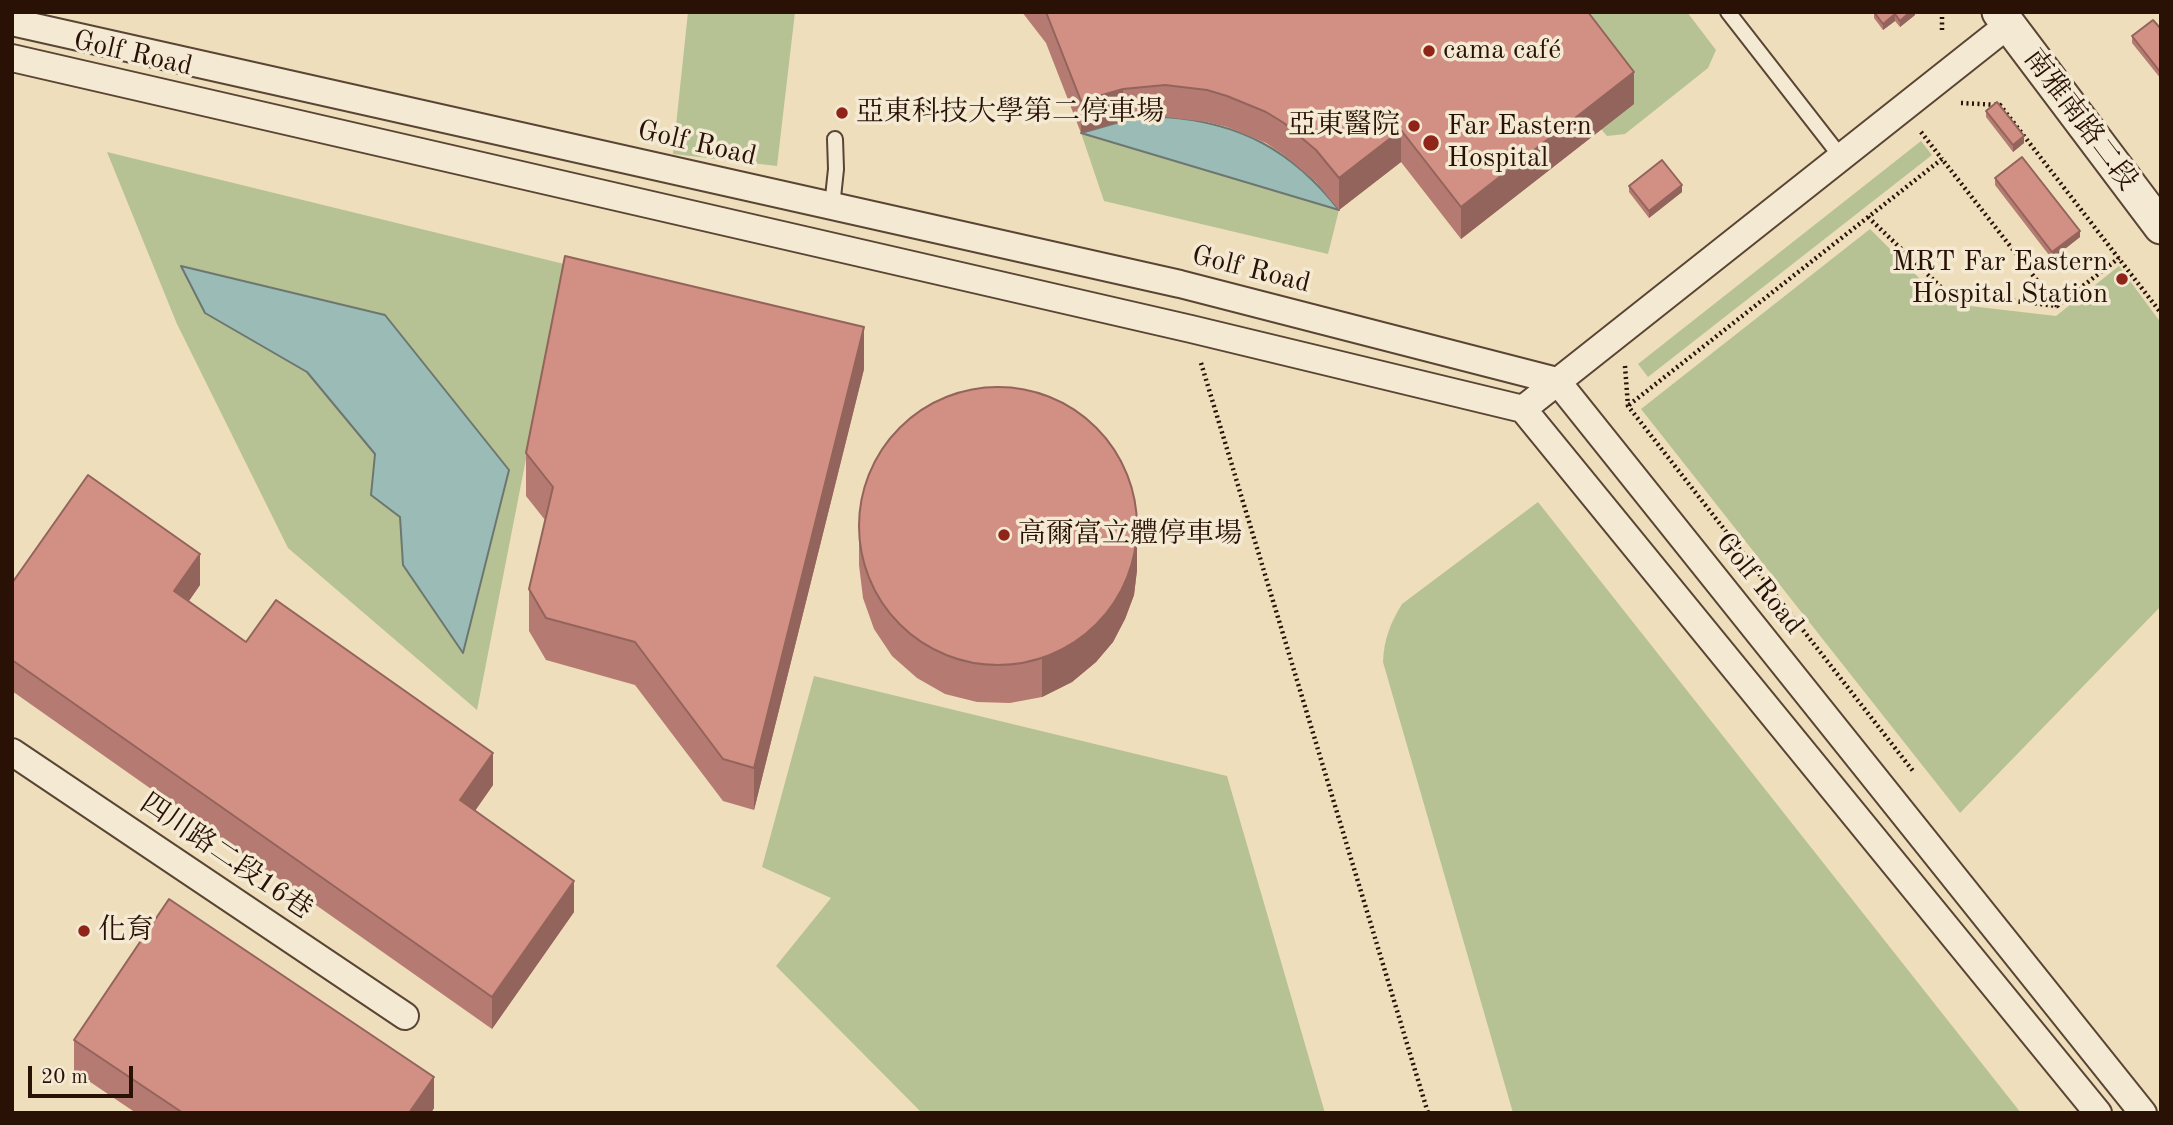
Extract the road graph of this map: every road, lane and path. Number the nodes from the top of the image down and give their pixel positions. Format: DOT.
graph roads {
  1 [pos="1728,12"];
  2 [pos="1942,12"];
  3 [pos="2003,19"];
  4 [pos="12,22"];
  5 [pos="1942,30"];
  6 [pos="12,58"];
  7 [pos="1959,103"];
  8 [pos="1931,125"];
  9 [pos="1922,132"];
  10 [pos="835,139"];
  11 [pos="1910,141"];
  12 [pos="1841,157"];
  13 [pos="1942,159"];
  14 [pos="832,207"];
  15 [pos="1868,217"];
  16 [pos="2161,227"];
  17 [pos="2119,258"];
  18 [pos="2057,306"];
  19 [pos="2161,313"];
  20 [pos="1191,329"];
  21 [pos="1625,362"];
  22 [pos="1557,381"];
  23 [pos="1628,406"];
  24 [pos="1523,409"];
  25 [pos="12,751"];
  26 [pos="1920,780"];
  27 [pos="405,1016"];
  28 [pos="1428,1113"];
  29 [pos="2098,1113"];
  30 [pos="2143,1113"];
  1 -- 12 [label="lane"];
  2 -- 5 [label="path"];
  3 -- 12 [label="street"];
  3 -- 16 [label="street, 南雅南路二段"];
  4 -- 14 [label="street, Golf Road"];
  6 -- 20 [label="street, Golf Road"];
  7 -- 17 [label="path"];
  8 -- 9 [label="path"];
  9 -- 11 [label="path"];
  9 -- 13 [label="path"];
  10 -- 14 [label="lane"];
  12 -- 22 [label="street"];
  13 -- 15 [label="path"];
  13 -- 18 [label="path"];
  14 -- 22 [label="street, Golf Road"];
  15 -- 18 [label="path"];
  15 -- 23 [label="path"];
  17 -- 18 [label="path"];
  17 -- 19 [label="path"];
  20 -- 24 [label="street, Golf Road"];
  20 -- 28 [label="path"];
  21 -- 23 [label="path"];
  22 -- 24 [label="street"];
  22 -- 30 [label="street, Golf Road"];
  23 -- 26 [label="path"];
  24 -- 29 [label="street"];
  25 -- 27 [label="street, 四川路二段16巷"];
}
